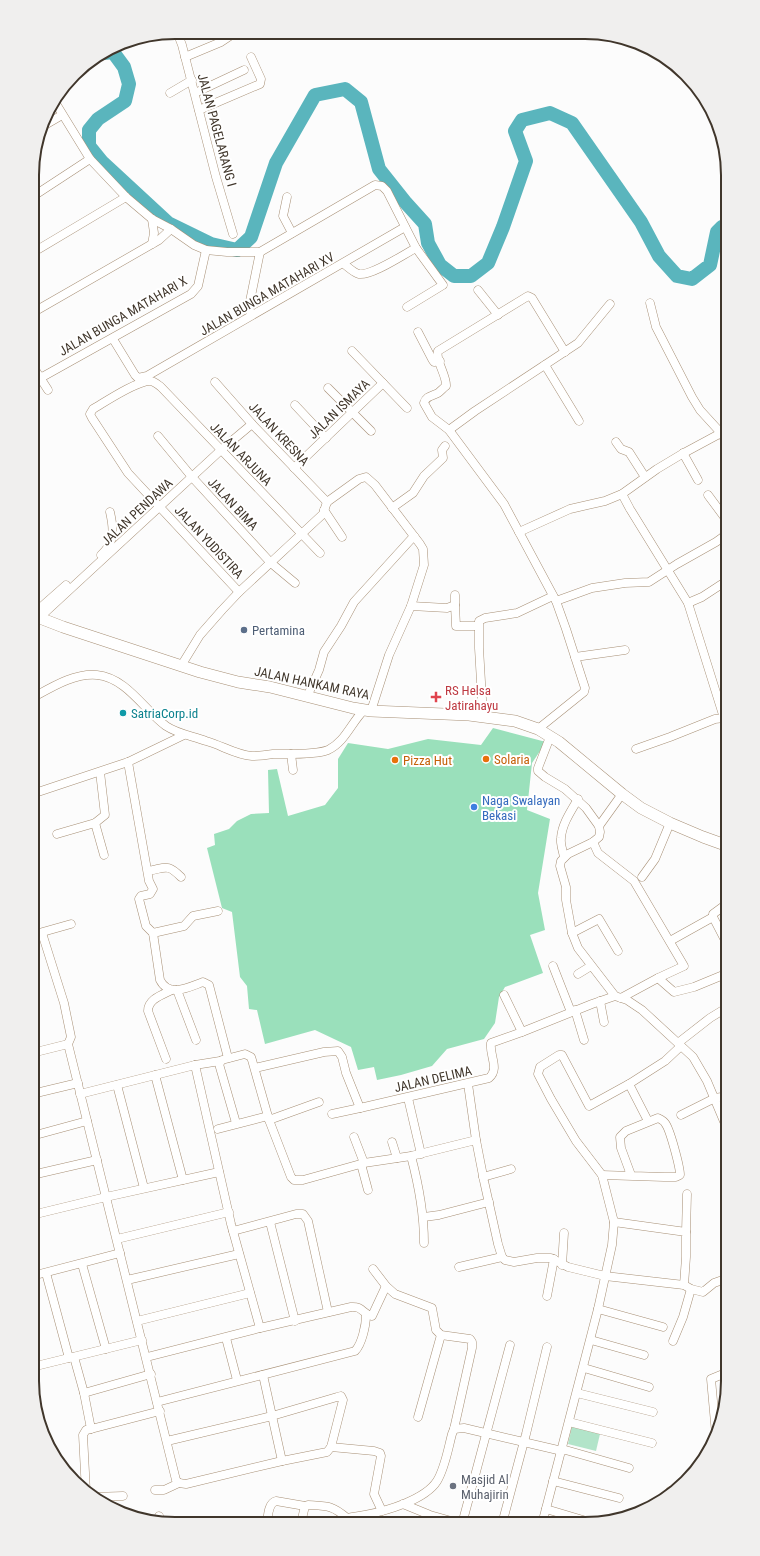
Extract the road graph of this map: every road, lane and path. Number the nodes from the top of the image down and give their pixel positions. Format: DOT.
graph roads {
  1 [pos="180,39"];
  2 [pos="226,39"];
  3 [pos="185,57"];
  4 [pos="251,57"];
  5 [pos="244,70"];
  6 [pos="192,80"];
  7 [pos="170,93"];
  8 [pos="194,93"];
  9 [pos="57,106"];
  10 [pos="199,110"];
  11 [pos="62,115"];
  12 [pos="49,122"];
  13 [pos="90,160"];
  14 [pos="39,193"];
  15 [pos="126,197"];
  16 [pos="287,197"];
  17 [pos="152,219"];
  18 [pos="405,227"];
  19 [pos="171,229"];
  20 [pos="292,233"];
  21 [pos="234,234"];
  22 [pos="152,244"];
  23 [pos="416,248"];
  24 [pos="39,249"];
  25 [pos="206,250"];
  26 [pos="260,252"];
  27 [pos="344,264"];
  28 [pos="478,290"];
  29 [pos="650,303"];
  30 [pos="610,304"];
  31 [pos="407,307"];
  32 [pos="39,309"];
  33 [pos="251,315"];
  34 [pos="498,315"];
  35 [pos="418,332"];
  36 [pos="112,339"];
  37 [pos="352,351"];
  38 [pos="566,352"];
  39 [pos="440,361"];
  40 [pos="545,365"];
  41 [pos="40,377"];
  42 [pos="139,381"];
  43 [pos="215,382"];
  44 [pos="383,383"];
  45 [pos="328,388"];
  46 [pos="48,390"];
  47 [pos="295,406"];
  48 [pos="408,408"];
  49 [pos="91,412"];
  50 [pos="353,412"];
  51 [pos="579,421"];
  52 [pos="252,424"];
  53 [pos="449,430"];
  54 [pos="371,431"];
  55 [pos="721,433"];
  56 [pos="158,436"];
  57 [pos="326,438"];
  58 [pos="721,439"];
  59 [pos="616,442"];
  60 [pos="445,446"];
  61 [pos="221,450"];
  62 [pos="683,453"];
  63 [pos="294,468"];
  64 [pos="192,477"];
  65 [pos="645,477"];
  66 [pos="698,480"];
  67 [pos="622,494"];
  68 [pos="708,495"];
  69 [pos="327,502"];
  70 [pos="160,507"];
  71 [pos="392,508"];
  72 [pos="324,510"];
  73 [pos="110,512"];
  74 [pos="721,513"];
  75 [pos="519,532"];
  76 [pos="302,534"];
  77 [pos="414,536"];
  78 [pos="342,537"];
  79 [pos="721,538"];
  80 [pos="320,553"];
  81 [pos="270,563"];
  82 [pos="667,570"];
  83 [pos="295,583"];
  84 [pos="721,585"];
  85 [pos="239,592"];
  86 [pos="455,595"];
  87 [pos="554,598"];
  88 [pos="688,602"];
  89 [pos="456,605"];
  90 [pos="411,606"];
  91 [pos="39,611"];
  92 [pos="39,612"];
  93 [pos="39,618"];
  94 [pos="478,626"];
  95 [pos="625,650"];
  96 [pos="575,657"];
  97 [pos="181,666"];
  98 [pos="39,694"];
  99 [pos="721,696"];
  100 [pos="718,697"];
  101 [pos="307,698"];
  102 [pos="721,704"];
  103 [pos="361,712"];
  104 [pos="483,716"];
  105 [pos="721,718"];
  106 [pos="538,729"];
  107 [pos="184,734"];
  108 [pos="550,737"];
  109 [pos="636,749"];
  110 [pos="291,754"];
  111 [pos="128,762"];
  112 [pos="293,770"];
  113 [pos="100,772"];
  114 [pos="39,792"];
  115 [pos="622,794"];
  116 [pos="578,799"];
  117 [pos="95,823"];
  118 [pos="670,823"];
  119 [pos="600,824"];
  120 [pos="57,834"];
  121 [pos="593,842"];
  122 [pos="721,843"];
  123 [pos="104,855"];
  124 [pos="564,857"];
  125 [pos="148,871"];
  126 [pos="181,877"];
  127 [pos="642,877"];
  128 [pos="721,908"];
  129 [pos="218,911"];
  130 [pos="713,918"];
  131 [pos="71,924"];
  132 [pos="42,932"];
  133 [pos="39,933"];
  134 [pos="153,933"];
  135 [pos="572,933"];
  136 [pos="721,933"];
  137 [pos="670,941"];
  138 [pos="618,951"];
  139 [pos="553,966"];
  140 [pos="591,966"];
  141 [pos="578,974"];
  142 [pos="721,976"];
  143 [pos="658,978"];
  144 [pos="174,990"];
  145 [pos="504,995"];
  146 [pos="618,997"];
  147 [pos="600,1001"];
  148 [pos="573,1011"];
  149 [pos="721,1011"];
  150 [pos="604,1022"];
  151 [pos="522,1032"];
  152 [pos="196,1040"];
  153 [pos="584,1040"];
  154 [pos="68,1044"];
  155 [pos="679,1044"];
  156 [pos="39,1051"];
  157 [pos="166,1059"];
  158 [pos="224,1060"];
  159 [pos="196,1065"];
  160 [pos="255,1068"];
  161 [pos="155,1075"];
  162 [pos="78,1083"];
  163 [pos="468,1084"];
  164 [pos="629,1084"];
  165 [pos="117,1085"];
  166 [pos="39,1092"];
  167 [pos="80,1094"];
  168 [pos="721,1097"];
  169 [pos="408,1098"];
  170 [pos="714,1098"];
  171 [pos="319,1102"];
  172 [pos="360,1108"];
  173 [pos="332,1114"];
  174 [pos="681,1114"];
  175 [pos="721,1114"];
  176 [pos="269,1118"];
  177 [pos="87,1121"];
  178 [pos="648,1121"];
  179 [pos="236,1124"];
  180 [pos="218,1129"];
  181 [pos="39,1134"];
  182 [pos="354,1137"];
  183 [pos="476,1140"];
  184 [pos="392,1142"];
  185 [pos="420,1154"];
  186 [pos="411,1156"];
  187 [pos="397,1158"];
  188 [pos="97,1160"];
  189 [pos="362,1164"];
  190 [pos="511,1169"];
  191 [pos="219,1172"];
  192 [pos="39,1173"];
  193 [pos="602,1174"];
  194 [pos="630,1175"];
  195 [pos="483,1177"];
  196 [pos="183,1180"];
  197 [pos="144,1188"];
  198 [pos="368,1190"];
  199 [pos="686,1194"];
  200 [pos="106,1196"];
  201 [pos="489,1202"];
  202 [pos="229,1212"];
  203 [pos="39,1213"];
  204 [pos="424,1217"];
  205 [pos="270,1222"];
  206 [pos="614,1222"];
  207 [pos="233,1231"];
  208 [pos="686,1232"];
  209 [pos="564,1233"];
  210 [pos="117,1239"];
  211 [pos="424,1243"];
  212 [pos="120,1253"];
  213 [pos="239,1254"];
  214 [pos="502,1257"];
  215 [pos="554,1259"];
  216 [pos="82,1264"];
  217 [pos="562,1265"];
  218 [pos="459,1267"];
  219 [pos="373,1269"];
  220 [pos="46,1273"];
  221 [pos="39,1274"];
  222 [pos="605,1276"];
  223 [pos="127,1280"];
  224 [pos="721,1280"];
  225 [pos="386,1286"];
  226 [pos="688,1287"];
  227 [pos="250,1293"];
  228 [pos="548,1296"];
  229 [pos="598,1309"];
  230 [pos="328,1312"];
  231 [pos="366,1315"];
  232 [pos="137,1321"];
  233 [pos="295,1321"];
  234 [pos="663,1327"];
  235 [pos="260,1328"];
  236 [pos="441,1335"];
  237 [pos="226,1338"];
  238 [pos="142,1340"];
  239 [pos="591,1340"];
  240 [pos="673,1341"];
  241 [pos="510,1344"];
  242 [pos="547,1347"];
  243 [pos="106,1349"];
  244 [pos="644,1355"];
  245 [pos="71,1357"];
  246 [pos="147,1357"];
  247 [pos="39,1365"];
  248 [pos="584,1368"];
  249 [pos="151,1374"];
  250 [pos="263,1375"];
  251 [pos="721,1375"];
  252 [pos="237,1380"];
  253 [pos="649,1387"];
  254 [pos="84,1393"];
  255 [pos="577,1393"];
  256 [pos="157,1402"];
  257 [pos="160,1411"];
  258 [pos="653,1412"];
  259 [pos="272,1416"];
  260 [pos="418,1417"];
  261 [pos="715,1421"];
  262 [pos="569,1422"];
  263 [pos="91,1429"];
  264 [pos="454,1429"];
  265 [pos="487,1432"];
  266 [pos="167,1441"];
  267 [pos="524,1442"];
  268 [pos="652,1443"];
  269 [pos="331,1447"];
  270 [pos="562,1450"];
  271 [pos="282,1461"];
  272 [pos="629,1468"];
  273 [pos="553,1481"];
  274 [pos="86,1483"];
  275 [pos="179,1483"];
  276 [pos="155,1490"];
  277 [pos="123,1496"];
  278 [pos="104,1497"];
  279 [pos="619,1498"];
  280 [pos="403,1504"];
  281 [pos="305,1506"];
  282 [pos="546,1509"];
  283 [pos="382,1511"];
  284 [pos="268,1517"];
  285 [pos="302,1517"];
  286 [pos="346,1517"];
  287 [pos="352,1517"];
  288 [pos="437,1517"];
  289 [pos="464,1517"];
  290 [pos="504,1517"];
  291 [pos="544,1517"];
  292 [pos="573,1517"];
  1 -- 3 [label="street, JALAN PAGELARANG I"];
  2 -- 3 [label="street"];
  3 -- 6 [label="street, JALAN PAGELARANG I"];
  4 -- 10 [label="street"];
  5 -- 8 [label="street"];
  6 -- 7 [label="street"];
  6 -- 8 [label="street, JALAN PAGELARANG I"];
  8 -- 10 [label="street, JALAN PAGELARANG I"];
  9 -- 11 [label="street"];
  10 -- 21 [label="street, JALAN PAGELARANG I"];
  11 -- 12 [label="street"];
  11 -- 13 [label="street"];
  13 -- 14 [label="street"];
  13 -- 15 [label="street"];
  15 -- 17 [label="street"];
  15 -- 24 [label="street"];
  16 -- 20 [label="street"];
  17 -- 19 [label="street"];
  17 -- 22 [label="street"];
  18 -- 20 [label="street"];
  18 -- 23 [label="street"];
  18 -- 27 [label="street, JALAN BUNGA MATAHARI XV"];
  19 -- 22 [label="street"];
  19 -- 25 [label="street"];
  20 -- 26 [label="street"];
  22 -- 32 [label="street"];
  23 -- 27 [label="street"];
  23 -- 31 [label="street"];
  25 -- 26 [label="street"];
  25 -- 36 [label="street, JALAN BUNGA MATAHARI X"];
  26 -- 33 [label="street"];
  27 -- 33 [label="street, JALAN BUNGA MATAHARI XV"];
  28 -- 34 [label="street"];
  29 -- 55 [label="street"];
  30 -- 38 [label="street"];
  33 -- 42 [label="street, JALAN BUNGA MATAHARI XV"];
  34 -- 38 [label="street"];
  34 -- 39 [label="street"];
  35 -- 39 [label="street"];
  36 -- 41 [label="street, JALAN BUNGA MATAHARI X"];
  36 -- 42 [label="street"];
  37 -- 44 [label="street"];
  38 -- 40 [label="street"];
  39 -- 53 [label="street"];
  40 -- 51 [label="street"];
  40 -- 53 [label="street"];
  41 -- 46 [label="street"];
  42 -- 49 [label="street, JALAN BUNGA MATAHARI XV"];
  42 -- 61 [label="street, JALAN ARJUNA"];
  43 -- 52 [label="street, JALAN KRESNA"];
  44 -- 48 [label="street"];
  44 -- 50 [label="street, JALAN ISMAYA"];
  45 -- 50 [label="street"];
  47 -- 57 [label="street"];
  49 -- 70 [label="street, JALAN YUDISTIRA"];
  50 -- 54 [label="street"];
  50 -- 57 [label="street, JALAN ISMAYA"];
  52 -- 61 [label="street, JALAN PENDAWA"];
  52 -- 63 [label="street, JALAN KRESNA"];
  53 -- 75 [label="street"];
  56 -- 64 [label="street, JALAN BIMA"];
  57 -- 63 [label="street, JALAN ISMAYA"];
  58 -- 62 [label="street"];
  59 -- 65 [label="street"];
  60 -- 71 [label="street"];
  61 -- 64 [label="street, JALAN PENDAWA"];
  61 -- 76 [label="street, JALAN ARJUNA"];
  62 -- 65 [label="street"];
  62 -- 66 [label="street"];
  63 -- 69 [label="street, JALAN KRESNA"];
  64 -- 70 [label="street, JALAN PENDAWA"];
  64 -- 81 [label="street, JALAN BIMA"];
  65 -- 67 [label="street"];
  67 -- 75 [label="street"];
  67 -- 82 [label="street"];
  68 -- 74 [label="street"];
  69 -- 71 [label="street"];
  69 -- 72 [label="street"];
  70 -- 85 [label="street, JALAN YUDISTIRA"];
  70 -- 92 [label="street, JALAN PENDAWA"];
  71 -- 77 [label="street"];
  72 -- 76 [label="street"];
  72 -- 78 [label="street"];
  73 -- 91 [label="street"];
  75 -- 87 [label="street"];
  76 -- 80 [label="street, JALAN ARJUNA"];
  76 -- 81 [label="street"];
  77 -- 90 [label="street"];
  77 -- 101 [label="street"];
  79 -- 82 [label="street"];
  81 -- 83 [label="street, JALAN BIMA"];
  81 -- 85 [label="street"];
  82 -- 87 [label="street"];
  82 -- 88 [label="street"];
  84 -- 88 [label="street"];
  85 -- 97 [label="street"];
  86 -- 89 [label="street"];
  87 -- 94 [label="street"];
  87 -- 96 [label="street"];
  88 -- 100 [label="street"];
  89 -- 90 [label="street"];
  89 -- 94 [label="street"];
  90 -- 103 [label="street"];
  93 -- 97 [label="main road, JALAN HANKAM RAYA"];
  94 -- 104 [label="street"];
  95 -- 96 [label="street"];
  96 -- 106 [label="street"];
  97 -- 101 [label="main road, JALAN HANKAM RAYA"];
  98 -- 107 [label="street"];
  99 -- 100 [label="street"];
  100 -- 102 [label="street"];
  101 -- 103 [label="main road, JALAN HANKAM RAYA"];
  103 -- 104 [label="main road, JALAN HANKAM RAYA"];
  103 -- 110 [label="street"];
  104 -- 106 [label="main road, JALAN HANKAM RAYA"];
  105 -- 109 [label="street"];
  106 -- 108 [label="main road, JALAN HANKAM RAYA"];
  107 -- 110 [label="street"];
  107 -- 111 [label="street"];
  108 -- 115 [label="main road, JALAN HANKAM RAYA"];
  108 -- 116 [label="street"];
  110 -- 112 [label="street"];
  111 -- 113 [label="street"];
  111 -- 125 [label="street"];
  113 -- 114 [label="street"];
  113 -- 117 [label="street"];
  115 -- 118 [label="main road, JALAN HANKAM RAYA"];
  115 -- 119 [label="street"];
  116 -- 119 [label="street"];
  116 -- 124 [label="street"];
  117 -- 120 [label="street"];
  117 -- 123 [label="street"];
  118 -- 122 [label="main road, JALAN HANKAM RAYA"];
  118 -- 127 [label="street"];
  119 -- 121 [label="street"];
  121 -- 124 [label="street"];
  121 -- 137 [label="street"];
  124 -- 135 [label="street"];
  125 -- 126 [label="street"];
  125 -- 134 [label="street"];
  128 -- 130 [label="street"];
  129 -- 134 [label="street"];
  130 -- 136 [label="street"];
  130 -- 137 [label="street"];
  131 -- 132 [label="street"];
  132 -- 133 [label="street"];
  132 -- 154 [label="street"];
  134 -- 144 [label="street"];
  135 -- 138 [label="street"];
  135 -- 140 [label="street"];
  137 -- 143 [label="street, JALAN DELIMA"];
  139 -- 148 [label="street"];
  140 -- 141 [label="street"];
  140 -- 146 [label="street"];
  142 -- 143 [label="street"];
  143 -- 146 [label="street, JALAN DELIMA"];
  144 -- 152 [label="street"];
  144 -- 157 [label="street"];
  144 -- 158 [label="street"];
  145 -- 151 [label="street"];
  146 -- 147 [label="street, JALAN DELIMA"];
  146 -- 155 [label="street"];
  147 -- 148 [label="street, JALAN DELIMA"];
  147 -- 150 [label="street"];
  148 -- 151 [label="street, JALAN DELIMA"];
  148 -- 153 [label="street"];
  149 -- 155 [label="street"];
  151 -- 163 [label="street, JALAN DELIMA"];
  154 -- 156 [label="street"];
  154 -- 162 [label="street"];
  155 -- 164 [label="street"];
  155 -- 170 [label="street"];
  158 -- 159 [label="street"];
  158 -- 160 [label="street"];
  158 -- 179 [label="street"];
  159 -- 161 [label="street"];
  159 -- 191 [label="street"];
  160 -- 172 [label="street"];
  160 -- 176 [label="street"];
  161 -- 165 [label="street"];
  161 -- 196 [label="street"];
  162 -- 166 [label="street"];
  162 -- 167 [label="street"];
  163 -- 169 [label="street, JALAN DELIMA"];
  163 -- 183 [label="street"];
  164 -- 178 [label="street"];
  164 -- 193 [label="street"];
  165 -- 167 [label="street"];
  165 -- 197 [label="street"];
  167 -- 177 [label="street"];
  168 -- 170 [label="street"];
  169 -- 172 [label="street, JALAN DELIMA"];
  169 -- 185 [label="street"];
  170 -- 174 [label="street"];
  170 -- 175 [label="street"];
  171 -- 176 [label="street"];
  172 -- 173 [label="street, JALAN DELIMA"];
  176 -- 179 [label="street"];
  176 -- 189 [label="street"];
  177 -- 181 [label="street"];
  177 -- 188 [label="street"];
  178 -- 194 [label="street"];
  178 -- 194 [label="street"];
  179 -- 180 [label="street"];
  182 -- 189 [label="street"];
  183 -- 185 [label="street"];
  183 -- 195 [label="street"];
  184 -- 187 [label="street"];
  185 -- 186 [label="street"];
  186 -- 187 [label="street"];
  186 -- 204 [label="street"];
  187 -- 189 [label="street"];
  188 -- 192 [label="street"];
  188 -- 200 [label="street"];
  189 -- 198 [label="street"];
  190 -- 195 [label="street"];
  191 -- 196 [label="street"];
  191 -- 202 [label="street"];
  193 -- 194 [label="street"];
  193 -- 206 [label="street"];
  195 -- 201 [label="street"];
  196 -- 197 [label="street"];
  197 -- 200 [label="street"];
  199 -- 208 [label="street"];
  200 -- 203 [label="street"];
  200 -- 210 [label="street"];
  201 -- 204 [label="street"];
  201 -- 214 [label="street"];
  202 -- 207 [label="street"];
  202 -- 210 [label="street"];
  204 -- 211 [label="street"];
  205 -- 207 [label="street"];
  205 -- 230 [label="street"];
  205 -- 233 [label="street"];
  206 -- 208 [label="street"];
  206 -- 222 [label="street"];
  207 -- 213 [label="street"];
  208 -- 226 [label="street"];
  209 -- 217 [label="street"];
  210 -- 212 [label="street"];
  212 -- 216 [label="street"];
  212 -- 223 [label="street"];
  213 -- 223 [label="street"];
  213 -- 227 [label="street"];
  214 -- 215 [label="street"];
  214 -- 218 [label="street"];
  215 -- 217 [label="street"];
  215 -- 228 [label="street"];
  216 -- 220 [label="street"];
  216 -- 243 [label="street"];
  217 -- 222 [label="street"];
  219 -- 225 [label="street"];
  220 -- 221 [label="street"];
  220 -- 245 [label="street"];
  222 -- 226 [label="street"];
  222 -- 229 [label="street"];
  223 -- 232 [label="street"];
  224 -- 226 [label="street"];
  225 -- 231 [label="street"];
  225 -- 236 [label="street"];
  226 -- 240 [label="street"];
  227 -- 232 [label="street"];
  227 -- 235 [label="street"];
  229 -- 234 [label="street"];
  229 -- 239 [label="street"];
  230 -- 231 [label="street"];
  230 -- 233 [label="street"];
  231 -- 250 [label="street"];
  232 -- 238 [label="street"];
  233 -- 235 [label="street"];
  235 -- 237 [label="street"];
  236 -- 260 [label="street"];
  236 -- 264 [label="street"];
  237 -- 246 [label="street"];
  237 -- 252 [label="street"];
  238 -- 243 [label="street"];
  238 -- 246 [label="street"];
  239 -- 244 [label="street"];
  239 -- 248 [label="street"];
  241 -- 265 [label="street"];
  242 -- 267 [label="street"];
  243 -- 245 [label="street"];
  245 -- 247 [label="street"];
  245 -- 254 [label="street"];
  246 -- 249 [label="street"];
  248 -- 253 [label="street"];
  248 -- 255 [label="street"];
  249 -- 254 [label="street"];
  249 -- 256 [label="street"];
  250 -- 252 [label="street"];
  250 -- 259 [label="street"];
  251 -- 261 [label="street"];
  252 -- 256 [label="street"];
  254 -- 263 [label="street"];
  255 -- 258 [label="street"];
  255 -- 262 [label="street"];
  256 -- 257 [label="street"];
  257 -- 263 [label="street"];
  257 -- 266 [label="street"];
  259 -- 266 [label="street"];
  259 -- 269 [label="street"];
  259 -- 271 [label="street"];
  262 -- 268 [label="street"];
  262 -- 270 [label="street"];
  263 -- 274 [label="street"];
  264 -- 265 [label="street"];
  264 -- 280 [label="street"];
  265 -- 267 [label="street"];
  265 -- 289 [label="street"];
  266 -- 275 [label="street"];
  267 -- 270 [label="street"];
  267 -- 290 [label="street"];
  269 -- 271 [label="street"];
  269 -- 283 [label="street"];
  270 -- 272 [label="street"];
  270 -- 273 [label="street"];
  271 -- 275 [label="street"];
  273 -- 279 [label="street"];
  273 -- 282 [label="street"];
  275 -- 276 [label="street"];
  277 -- 278 [label="street"];
  280 -- 283 [label="street"];
  280 -- 288 [label="street"];
  281 -- 284 [label="street"];
  281 -- 285 [label="street"];
  281 -- 286 [label="street"];
  282 -- 291 [label="street"];
  282 -- 292 [label="street"];
  283 -- 287 [label="street"];
}
